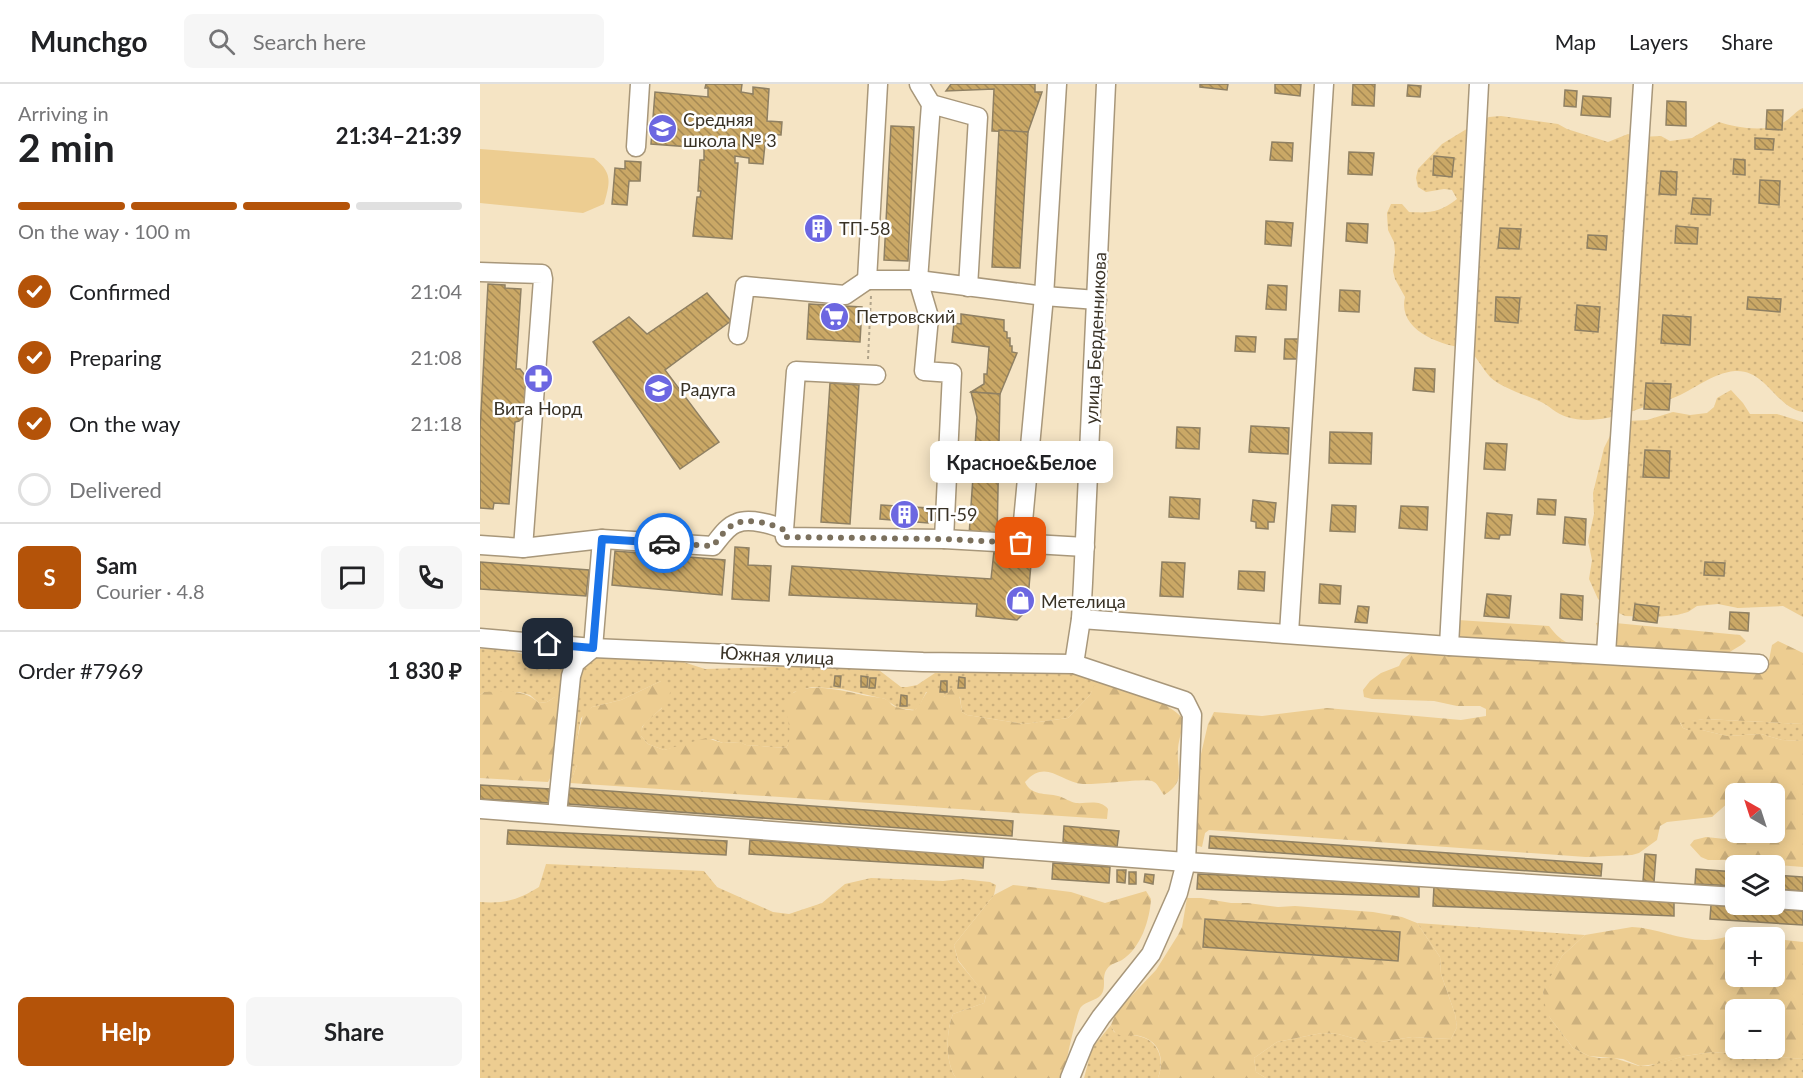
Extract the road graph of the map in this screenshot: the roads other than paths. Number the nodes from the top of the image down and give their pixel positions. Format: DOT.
graph roads {
  1 [pos="640,84"];
  2 [pos="878,84"];
  3 [pos="919,84"];
  4 [pos="1058,84"];
  5 [pos="1106,84"];
  6 [pos="1324,84"];
  7 [pos="1479,84"];
  8 [pos="1643,84"];
  9 [pos="931,104"];
  10 [pos="636,147"];
  11 [pos="480,272"];
  12 [pos="918,280"];
  13 [pos="869,281"];
  14 [pos="968,287"];
  15 [pos="1044,296"];
  16 [pos="1097,300"];
  17 [pos="738,335"];
  18 [pos="871,374"];
  19 [pos="784,530"];
  20 [pos="602,539"];
  21 [pos="944,539"];
  22 [pos="1021,543"];
  23 [pos="480,545"];
  24 [pos="1085,547"];
  25 [pos="523,548"];
  26 [pos="1081,619"];
  27 [pos="1289,633"];
  28 [pos="480,638"];
  29 [pos="1449,646"];
  30 [pos="593,648"];
  31 [pos="1606,654"];
  32 [pos="1074,664"];
  33 [pos="1759,664"];
  34 [pos="480,809"];
  35 [pos="557,813"];
  36 [pos="1186,862"];
  37 [pos="1725,896"];
  38 [pos="1785,900"];
  39 [pos="1803,901"];
  40 [pos="1070,1078"];
  1 -- 10 [label="street"];
  2 -- 13 [label="street"];
  3 -- 9 [label="street"];
  4 -- 15 [label="street"];
  5 -- 16 [label="street, улица Берденникова"];
  6 -- 27 [label="street"];
  7 -- 29 [label="street"];
  8 -- 31 [label="street"];
  9 -- 12 [label="street"];
  9 -- 14 [label="street"];
  11 -- 25 [label="street"];
  12 -- 13 [label="street"];
  12 -- 14 [label="street"];
  12 -- 21 [label="street"];
  13 -- 17 [label="street"];
  14 -- 15 [label="street"];
  15 -- 16 [label="street"];
  15 -- 22 [label="street"];
  16 -- 24 [label="street, улица Берденникова"];
  18 -- 19 [label="street"];
  19 -- 20 [label="street"];
  19 -- 21 [label="street"];
  20 -- 25 [label="street"];
  20 -- 30 [label="street"];
  21 -- 22 [label="street"];
  22 -- 24 [label="street"];
  23 -- 25 [label="street"];
  24 -- 26 [label="street, улица Берденникова"];
  26 -- 27 [label="street"];
  26 -- 32 [label="street, улица Берденникова"];
  27 -- 29 [label="street"];
  28 -- 30 [label="street, Южная улица"];
  29 -- 31 [label="street"];
  30 -- 32 [label="street, Южная улица"];
  30 -- 35 [label="street"];
  31 -- 33 [label="street"];
  32 -- 36 [label="street, Южная улица"];
  34 -- 35 [label="street"];
  35 -- 36 [label="street"];
  36 -- 37 [label="street"];
  36 -- 40 [label="street, Южная улица"];
  38 -- 39 [label="street"];
}
